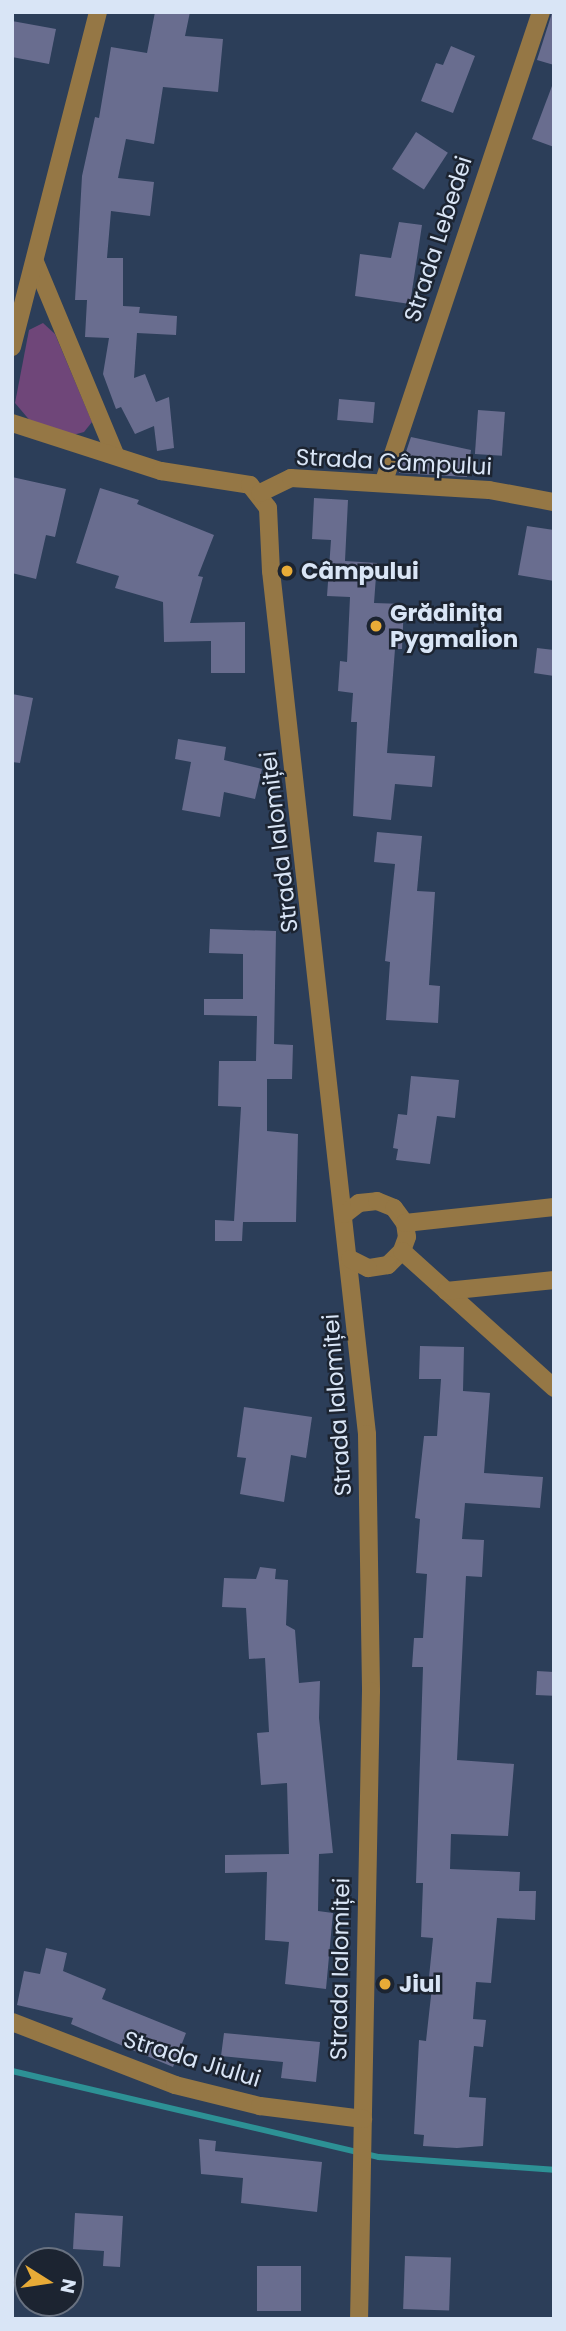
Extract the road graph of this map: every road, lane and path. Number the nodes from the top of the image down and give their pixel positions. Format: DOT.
graph roads {
  1 [pos="98,12"];
  2 [pos="541,12"];
  3 [pos="35,262"];
  4 [pos="12,347"];
  5 [pos="12,424"];
  6 [pos="115,454"];
  7 [pos="384,481"];
  8 [pos="260,493"];
  9 [pos="554,502"];
  10 [pos="554,1207"];
  11 [pos="345,1214"];
  12 [pos="405,1223"];
  13 [pos="402,1251"];
  14 [pos="350,1259"];
  15 [pos="554,1280"];
  16 [pos="446,1292"];
  17 [pos="554,1388"];
  18 [pos="12,2022"];
  19 [pos="363,2119"];
  20 [pos="359,2319"];
  1 -- 3 [label="street"];
  2 -- 7 [label="street, Strada Lebedei"];
  3 -- 4 [label="street"];
  3 -- 6 [label="street"];
  5 -- 6 [label="street"];
  6 -- 8 [label="street"];
  7 -- 8 [label="street, Strada Câmpului"];
  7 -- 9 [label="street, Strada Câmpului"];
  8 -- 11 [label="street, Strada Ialomiței"];
  10 -- 12 [label="street"];
  11 -- 12 [label="street"];
  11 -- 14 [label="street, Strada Ialomiței"];
  12 -- 13 [label="street"];
  13 -- 14 [label="street"];
  13 -- 16 [label="street"];
  14 -- 19 [label="street, Strada Ialomiței"];
  15 -- 16 [label="street"];
  16 -- 17 [label="street"];
  18 -- 19 [label="street, Strada Jiului"];
  19 -- 20 [label="street, Strada Ialomiței"];
}
